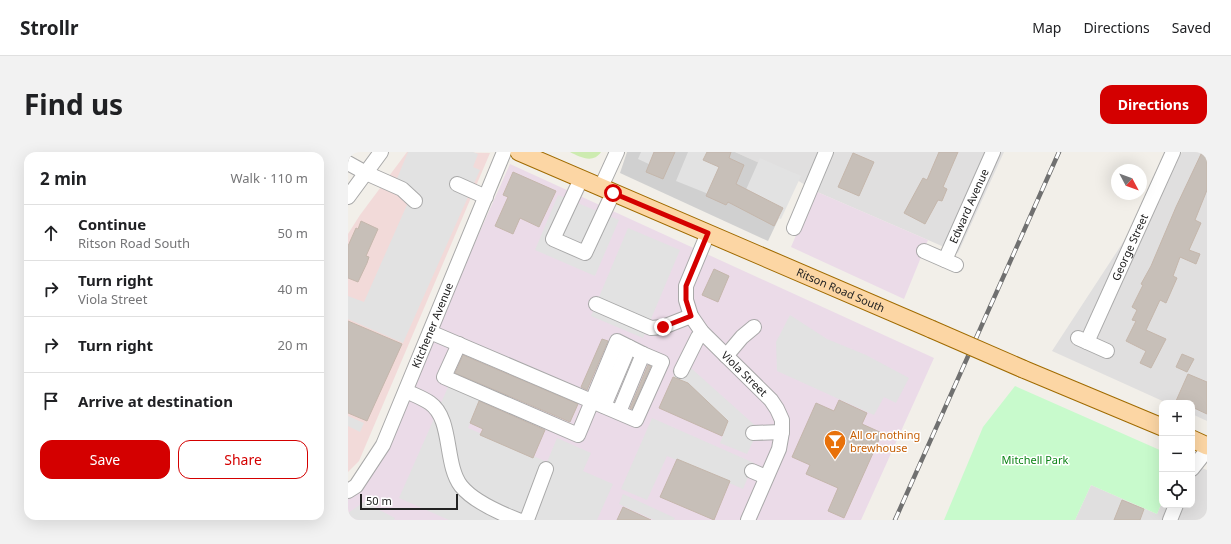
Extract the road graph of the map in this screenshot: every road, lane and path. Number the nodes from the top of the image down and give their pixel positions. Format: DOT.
graph roads {
  1 [pos="381,152"];
  2 [pos="504,152"];
  3 [pos="519,152"];
  4 [pos="616,152"];
  5 [pos="826,152"];
  6 [pos="993,152"];
  7 [pos="1173,152"];
  8 [pos="348,163"];
  9 [pos="366,173"];
  10 [pos="581,179"];
  11 [pos="457,184"];
  12 [pos="607,190"];
  13 [pos="348,196"];
  14 [pos="486,197"];
  15 [pos="415,201"];
  16 [pos="795,228"];
  17 [pos="708,233"];
  18 [pos="924,251"];
  19 [pos="596,304"];
  20 [pos="691,316"];
  21 [pos="754,327"];
  22 [pos="430,332"];
  23 [pos="702,332"];
  24 [pos="459,344"];
  25 [pos="1107,351"];
  26 [pos="643,354"];
  27 [pos="726,356"];
  28 [pos="681,372"];
  29 [pos="406,391"];
  30 [pos="599,404"];
  31 [pos="619,412"];
  32 [pos="1159,426"];
  33 [pos="782,432"];
  34 [pos="753,433"];
  35 [pos="1195,441"];
  36 [pos="1207,446"];
  37 [pos="1207,450"];
  38 [pos="1195,465"];
  39 [pos="546,469"];
  40 [pos="752,471"];
  41 [pos="766,477"];
  42 [pos="348,491"];
  43 [pos="1175,508"];
  44 [pos="518,520"];
  45 [pos="525,520"];
  46 [pos="748,520"];
  47 [pos="1170,520"];
  1 -- 9 [label="street"];
  2 -- 14 [label="street, Kitchener Avenue"];
  3 -- 10 [label="main road, Ritson Road South"];
  4 -- 12 [label="street"];
  5 -- 16 [label="street"];
  6 -- 18 [label="street, Edward Avenue"];
  7 -- 25 [label="street, George Street"];
  8 -- 9 [label="street"];
  9 -- 13 [label="street"];
  9 -- 15 [label="street"];
  10 -- 12 [label="main road, Ritson Road South"];
  10 -- 12 [label="street"];
  11 -- 14 [label="street"];
  12 -- 17 [label="main road, Ritson Road South"];
  14 -- 22 [label="street, Kitchener Avenue"];
  17 -- 20 [label="street, Viola Street"];
  17 -- 32 [label="main road, Ritson Road South, bridge"];
  19 -- 20 [label="street"];
  20 -- 23 [label="street, Viola Street"];
  21 -- 27 [label="street"];
  22 -- 24 [label="street"];
  22 -- 29 [label="street, Kitchener Avenue"];
  23 -- 27 [label="street, Viola Street"];
  23 -- 28 [label="street"];
  24 -- 30 [label="street"];
  24 -- 30 [label="street"];
  26 -- 30 [label="street"];
  26 -- 31 [label="street"];
  26 -- 31 [label="street"];
  27 -- 33 [label="street, Viola Street"];
  29 -- 42 [label="street, Kitchener Avenue"];
  29 -- 44 [label="street"];
  30 -- 31 [label="street"];
  33 -- 34 [label="street"];
  33 -- 41 [label="street, Viola Street"];
  35 -- 36 [label="main road"];
  37 -- 38 [label="street"];
  39 -- 45 [label="street"];
  40 -- 41 [label="street"];
  41 -- 46 [label="street, Viola Street"];
  43 -- 47 [label="street"];
}
